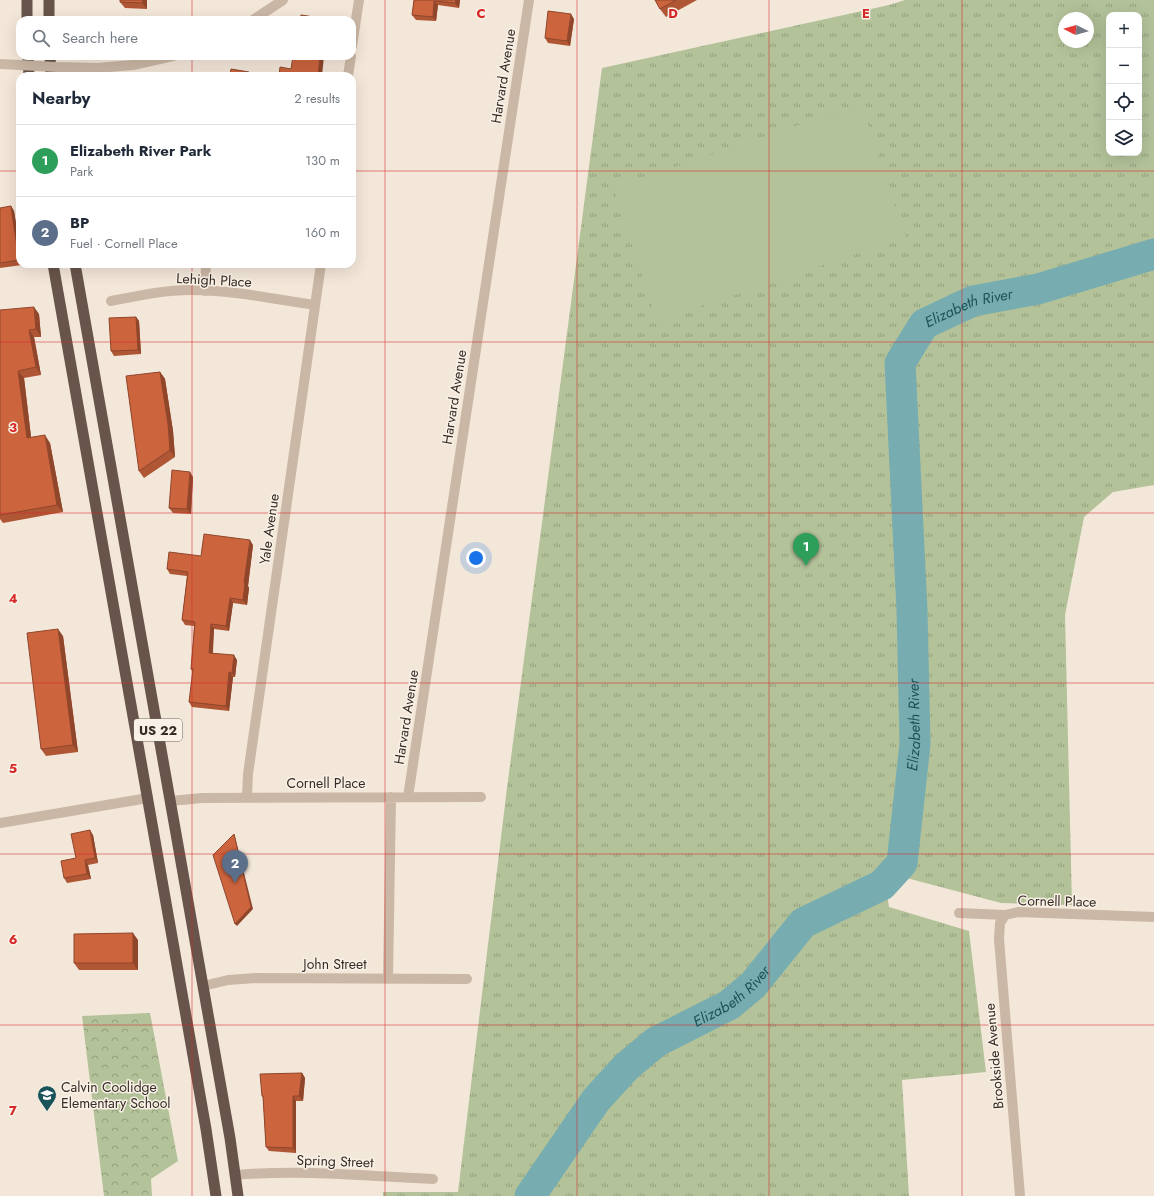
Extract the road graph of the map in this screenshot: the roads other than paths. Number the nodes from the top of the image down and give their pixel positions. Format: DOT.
graph roads {
  1 [pos="26,0"];
  2 [pos="49,0"];
  3 [pos="283,0"];
  4 [pos="358,0"];
  5 [pos="528,0"];
  6 [pos="27,16"];
  7 [pos="49,16"];
  8 [pos="260,16"];
  9 [pos="356,16"];
  10 [pos="28,60"];
  11 [pos="50,60"];
  12 [pos="155,60"];
  13 [pos="350,60"];
  14 [pos="0,64"];
  15 [pos="28,72"];
  16 [pos="51,72"];
  17 [pos="349,72"];
  18 [pos="54,268"];
  19 [pos="76,268"];
  20 [pos="206,268"];
  21 [pos="320,268"];
  22 [pos="205,291"];
  23 [pos="111,301"];
  24 [pos="315,305"];
  25 [pos="247,797"];
  26 [pos="391,797"];
  27 [pos="408,797"];
  28 [pos="481,797"];
  29 [pos="148,798"];
  30 [pos="170,801"];
  31 [pos="0,823"];
  32 [pos="959,913"];
  33 [pos="1005,915"];
  34 [pos="1154,917"];
  35 [pos="388,978"];
  36 [pos="467,979"];
  37 [pos="203,986"];
  38 [pos="236,1175"];
  39 [pos="433,1179"];
  40 [pos="216,1196"];
  41 [pos="238,1196"];
  42 [pos="1020,1196"];
  1 -- 6 [label="highway"];
  2 -- 7 [label="highway"];
  3 -- 8 [label="street"];
  4 -- 9 [label="street"];
  5 -- 27 [label="street, Harvard Avenue"];
  10 -- 15 [label="highway"];
  11 -- 16 [label="highway"];
  12 -- 14 [label="street, bridge"];
  13 -- 17 [label="street"];
  18 -- 29 [label="highway, US 22"];
  19 -- 30 [label="highway, US 22"];
  20 -- 22 [label="street"];
  21 -- 24 [label="street, Yale Avenue"];
  22 -- 23 [label="street, Lehigh Place"];
  22 -- 24 [label="street, Lehigh Place"];
  24 -- 25 [label="street, Yale Avenue"];
  25 -- 26 [label="street, Cornell Place"];
  25 -- 30 [label="street, Cornell Place"];
  26 -- 27 [label="street, Cornell Place"];
  26 -- 35 [label="street"];
  27 -- 28 [label="street, Cornell Place"];
  29 -- 31 [label="street"];
  29 -- 40 [label="highway, US 22"];
  30 -- 37 [label="highway, US 22"];
  32 -- 33 [label="street, Cornell Place"];
  33 -- 34 [label="street, Cornell Place"];
  33 -- 42 [label="street, Brookside Avenue"];
  35 -- 36 [label="street, John Street"];
  35 -- 37 [label="street, John Street"];
  37 -- 38 [label="highway, US 22"];
  38 -- 39 [label="street, Spring Street"];
  38 -- 41 [label="highway, US 22"];
}
